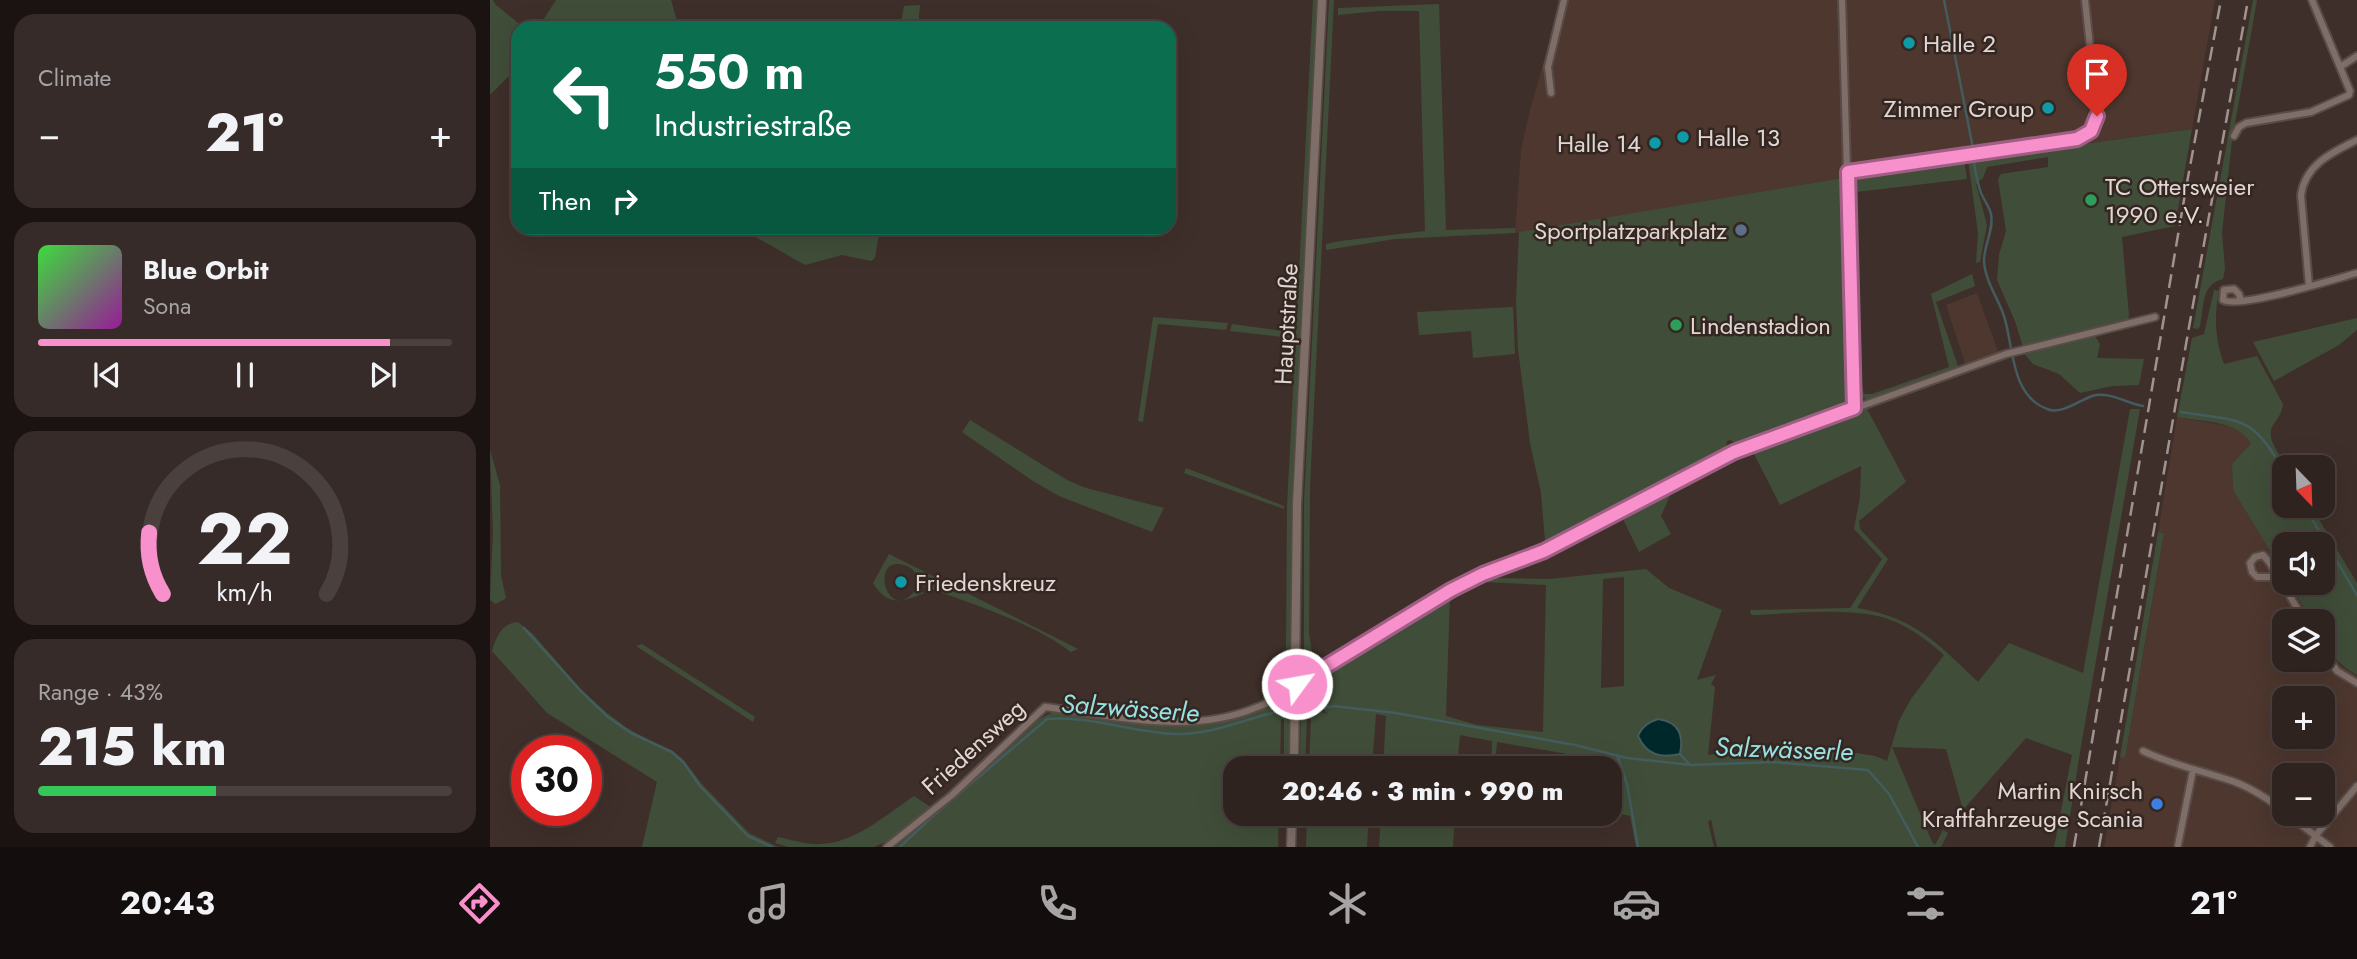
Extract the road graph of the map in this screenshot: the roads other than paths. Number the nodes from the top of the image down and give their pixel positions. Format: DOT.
graph roads {
  1 [pos="1322,0"];
  2 [pos="1564,0"];
  3 [pos="1842,0"];
  4 [pos="2085,0"];
  5 [pos="2312,0"];
  6 [pos="2357,56"];
  7 [pos="2340,67"];
  8 [pos="1551,93"];
  9 [pos="2234,136"];
  10 [pos="2357,140"];
  11 [pos="1848,172"];
  12 [pos="2357,273"];
  13 [pos="2309,286"];
  14 [pos="2241,301"];
  15 [pos="2155,317"];
  16 [pos="1854,408"];
  17 [pos="2276,577"];
  18 [pos="2335,668"];
  19 [pos="2357,683"];
  20 [pos="1297,684"];
  21 [pos="2143,751"];
  22 [pos="1294,756"];
  23 [pos="2193,771"];
  24 [pos="2357,786"];
  25 [pos="2272,802"];
  26 [pos="1292,826"];
  27 [pos="2304,826"];
  28 [pos="2316,835"];
  29 [pos="2178,845"];
  30 [pos="887,847"];
  31 [pos="1291,847"];
  32 [pos="2310,847"];
  33 [pos="2330,847"];
  1 -- 20 [label="street, Hauptstraße"];
  2 -- 8 [label="street"];
  3 -- 11 [label="street"];
  4 -- 11 [label="street"];
  5 -- 7 [label="street"];
  6 -- 7 [label="street"];
  7 -- 9 [label="street"];
  10 -- 13 [label="street"];
  11 -- 16 [label="street"];
  12 -- 13 [label="street"];
  13 -- 14 [label="street"];
  15 -- 16 [label="street, Friedensweg"];
  16 -- 20 [label="street, Friedensweg"];
  17 -- 17 [label="street"];
  18 -- 19 [label="street"];
  20 -- 22 [label="street, Hauptstraße"];
  20 -- 30 [label="street, Friedensweg"];
  21 -- 23 [label="street"];
  23 -- 25 [label="street"];
  23 -- 29 [label="street"];
  24 -- 28 [label="street"];
  26 -- 31 [label="street"];
  27 -- 28 [label="street"];
  28 -- 32 [label="street"];
  28 -- 33 [label="street"];
}
